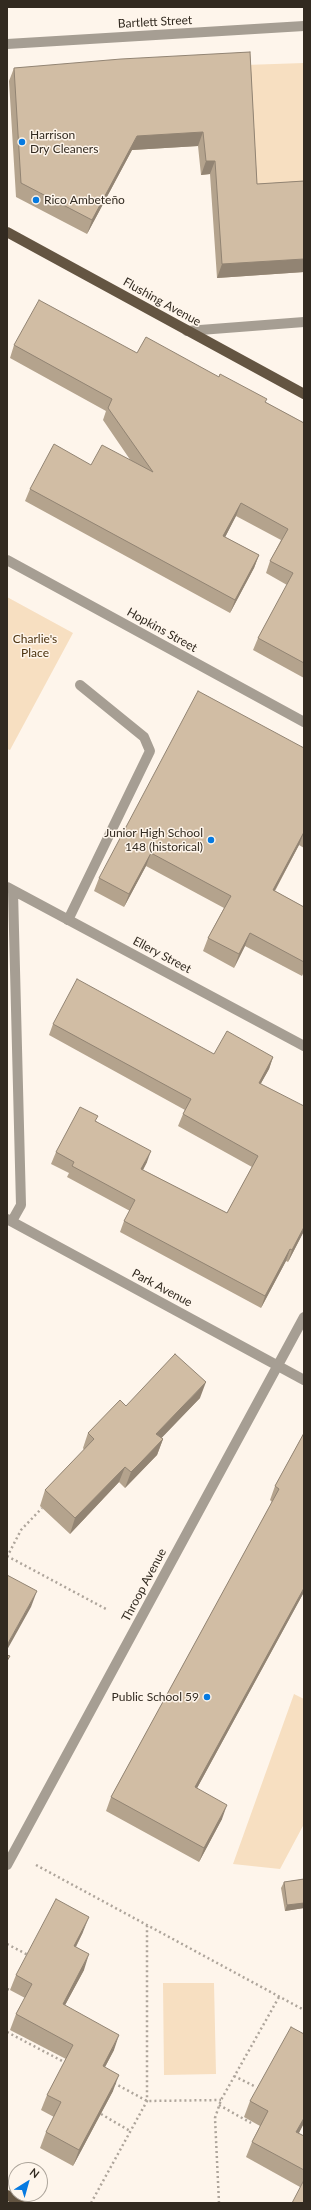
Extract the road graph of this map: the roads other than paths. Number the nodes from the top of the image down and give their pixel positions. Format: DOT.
graph roads {
  1 [pos="304,26"];
  2 [pos="7,44"];
  3 [pos="7,232"];
  4 [pos="304,322"];
  5 [pos="187,331"];
  6 [pos="304,394"];
  7 [pos="7,560"];
  8 [pos="80,686"];
  9 [pos="304,722"];
  10 [pos="10,889"];
  11 [pos="68,920"];
  12 [pos="304,1046"];
  13 [pos="9,1220"];
  14 [pos="304,1317"];
  15 [pos="278,1366"];
  16 [pos="304,1380"];
  17 [pos="7,1865"];
  18 [pos="7,2195"];
  19 [pos="22,2203"];
  1 -- 2 [label="street, Bartlett Street"];
  3 -- 5 [label="main road, Flushing Avenue"];
  4 -- 5 [label="street"];
  5 -- 6 [label="main road, Flushing Avenue"];
  7 -- 9 [label="street, Hopkins Street"];
  8 -- 11 [label="street"];
  10 -- 11 [label="street, Ellery Street"];
  10 -- 13 [label="street"];
  11 -- 12 [label="street, Ellery Street"];
  13 -- 15 [label="street, Park Avenue"];
  14 -- 15 [label="street, Throop Avenue"];
  15 -- 16 [label="street, Park Avenue"];
  15 -- 17 [label="street, Throop Avenue"];
  18 -- 19 [label="main road"];
}
